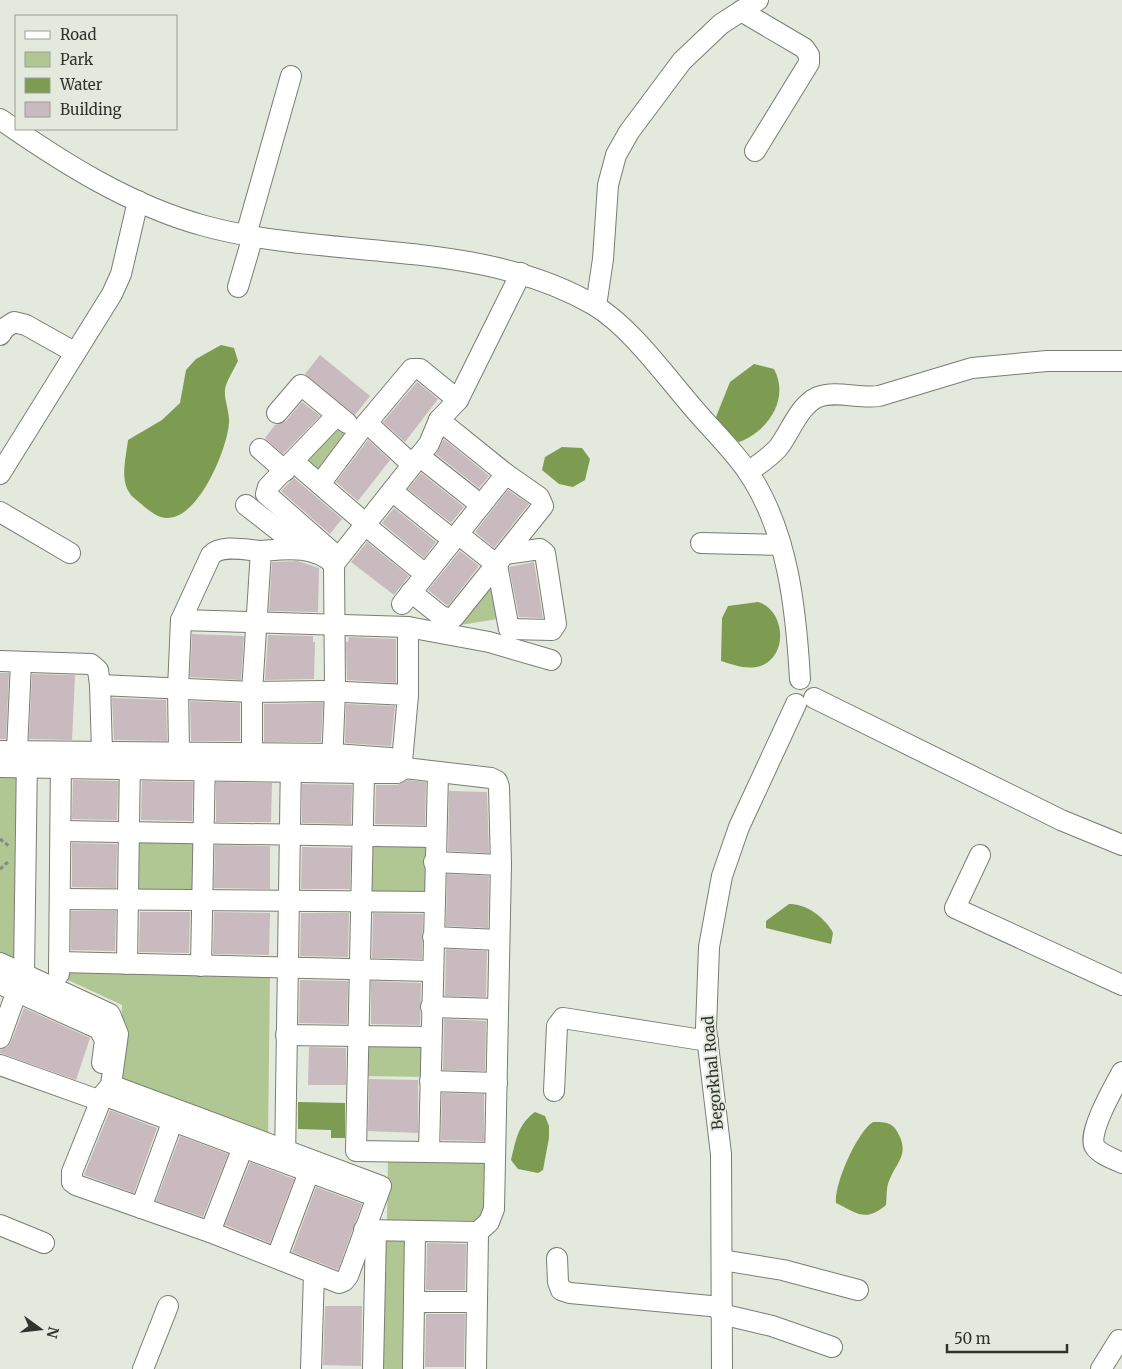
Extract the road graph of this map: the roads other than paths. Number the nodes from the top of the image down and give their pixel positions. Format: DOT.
graph roads {
  1 [pos="758,0"];
  2 [pos="741,11"];
  3 [pos="291,76"];
  4 [pos="0,119"];
  5 [pos="15,130"];
  6 [pos="16,130"];
  7 [pos="755,151"];
  8 [pos="138,201"];
  9 [pos="249,236"];
  10 [pos="522,273"];
  11 [pos="238,287"];
  12 [pos="596,306"];
  13 [pos="0,335"];
  14 [pos="74,352"];
  15 [pos="1122,361"];
  16 [pos="458,400"];
  17 [pos="277,412"];
  18 [pos="337,415"];
  19 [pos="437,425"];
  20 [pos="363,427"];
  21 [pos="260,449"];
  22 [pos="412,457"];
  23 [pos="290,466"];
  24 [pos="748,472"];
  25 [pos="0,474"];
  26 [pos="506,474"];
  27 [pos="320,484"];
  28 [pos="392,491"];
  29 [pos="246,505"];
  30 [pos="481,505"];
  31 [pos="0,512"];
  32 [pos="361,521"];
  33 [pos="455,537"];
  34 [pos="702,543"];
  35 [pos="781,545"];
  36 [pos="301,548"];
  37 [pos="261,551"];
  38 [pos="70,553"];
  39 [pos="331,558"];
  40 [pos="502,560"];
  41 [pos="425,574"];
  42 [pos="181,620"];
  43 [pos="257,621"];
  44 [pos="330,624"];
  45 [pos="408,627"];
  46 [pos="551,660"];
  47 [pos="0,661"];
  48 [pos="21,662"];
  49 [pos="100,685"];
  50 [pos="178,688"];
  51 [pos="329,691"];
  52 [pos="252,692"];
  53 [pos="408,695"];
  54 [pos="805,701"];
  55 [pos="102,751"];
  56 [pos="179,752"];
  57 [pos="252,753"];
  58 [pos="18,755"];
  59 [pos="62,760"];
  60 [pos="130,761"];
  61 [pos="205,762"];
  62 [pos="285,763"];
  63 [pos="327,764"];
  64 [pos="403,765"];
  65 [pos="0,767"];
  66 [pos="364,773"];
  67 [pos="438,773"];
  68 [pos="61,831"];
  69 [pos="129,832"];
  70 [pos="203,833"];
  71 [pos="284,834"];
  72 [pos="363,836"];
  73 [pos="435,837"];
  74 [pos="1122,845"];
  75 [pos="980,855"];
  76 [pos="434,862"];
  77 [pos="501,865"];
  78 [pos="60,899"];
  79 [pos="128,900"];
  80 [pos="202,900"];
  81 [pos="283,901"];
  82 [pos="361,902"];
  83 [pos="434,902"];
  84 [pos="433,937"];
  85 [pos="499,940"];
  86 [pos="59,962"];
  87 [pos="0,963"];
  88 [pos="127,964"];
  89 [pos="201,966"];
  90 [pos="282,968"];
  91 [pos="360,970"];
  92 [pos="432,971"];
  93 [pos="13,983"];
  94 [pos="1122,985"];
  95 [pos="59,990"];
  96 [pos="431,1007"];
  97 [pos="498,1008"];
  98 [pos="286,1035"];
  99 [pos="358,1036"];
  100 [pos="431,1037"];
  101 [pos="0,1038"];
  102 [pos="708,1040"];
  103 [pos="0,1065"];
  104 [pos="1122,1072"];
  105 [pos="430,1081"];
  106 [pos="496,1083"];
  107 [pos="554,1091"];
  108 [pos="105,1094"];
  109 [pos="173,1120"];
  110 [pos="243,1146"];
  111 [pos="381,1151"];
  112 [pos="429,1152"];
  113 [pos="495,1153"];
  114 [pos="279,1154"];
  115 [pos="1122,1163"];
  116 [pos="309,1172"];
  117 [pos="379,1191"];
  118 [pos="140,1208"];
  119 [pos="0,1225"];
  120 [pos="370,1230"];
  121 [pos="415,1231"];
  122 [pos="210,1232"];
  123 [pos="478,1232"];
  124 [pos="44,1243"];
  125 [pos="277,1257"];
  126 [pos="557,1258"];
  127 [pos="722,1260"];
  128 [pos="314,1274"];
  129 [pos="858,1290"];
  130 [pos="414,1302"];
  131 [pos="477,1302"];
  132 [pos="168,1306"];
  133 [pos="721,1311"];
  134 [pos="1119,1340"];
  135 [pos="832,1347"];
  136 [pos="143,1369"];
  137 [pos="311,1369"];
  138 [pos="374,1369"];
  139 [pos="413,1369"];
  140 [pos="476,1369"];
  141 [pos="722,1369"];
  142 [pos="1101,1369"];
  1 -- 2 [label="street"];
  2 -- 7 [label="street"];
  2 -- 12 [label="street"];
  3 -- 9 [label="street"];
  4 -- 5 [label="street"];
  6 -- 8 [label="street"];
  8 -- 9 [label="street"];
  8 -- 14 [label="street"];
  9 -- 10 [label="street"];
  9 -- 11 [label="street"];
  10 -- 12 [label="street"];
  10 -- 16 [label="street"];
  12 -- 24 [label="street"];
  13 -- 14 [label="street"];
  14 -- 25 [label="street"];
  15 -- 24 [label="street"];
  16 -- 19 [label="street"];
  16 -- 20 [label="street"];
  17 -- 18 [label="street"];
  18 -- 20 [label="street"];
  18 -- 23 [label="street"];
  19 -- 22 [label="street"];
  19 -- 26 [label="street"];
  20 -- 22 [label="street"];
  20 -- 27 [label="street"];
  21 -- 23 [label="street"];
  22 -- 28 [label="street"];
  22 -- 30 [label="street"];
  22 -- 32 [label="street"];
  23 -- 27 [label="street"];
  23 -- 39 [label="street"];
  24 -- 35 [label="street"];
  26 -- 30 [label="street"];
  26 -- 40 [label="street"];
  27 -- 32 [label="street"];
  28 -- 32 [label="street"];
  28 -- 33 [label="street"];
  29 -- 36 [label="street"];
  30 -- 33 [label="street"];
  31 -- 38 [label="street"];
  32 -- 39 [label="street"];
  32 -- 41 [label="street"];
  33 -- 40 [label="street"];
  33 -- 41 [label="street"];
  34 -- 35 [label="street"];
  35 -- 54 [label="street"];
  36 -- 37 [label="street"];
  36 -- 39 [label="street"];
  37 -- 42 [label="street"];
  37 -- 43 [label="street"];
  39 -- 44 [label="street"];
  40 -- 41 [label="street"];
  42 -- 43 [label="street"];
  42 -- 50 [label="street"];
  43 -- 44 [label="street"];
  43 -- 52 [label="street"];
  44 -- 45 [label="street"];
  44 -- 51 [label="street"];
  45 -- 46 [label="street"];
  45 -- 53 [label="street"];
  47 -- 48 [label="street"];
  48 -- 49 [label="street"];
  48 -- 58 [label="street"];
  49 -- 50 [label="street"];
  49 -- 55 [label="street"];
  50 -- 52 [label="street"];
  50 -- 56 [label="street"];
  51 -- 52 [label="street"];
  51 -- 53 [label="street"];
  51 -- 63 [label="street"];
  52 -- 57 [label="street"];
  53 -- 64 [label="street"];
  54 -- 74 [label="street"];
  54 -- 102 [label="street, Begorkhal Road"];
  55 -- 59 [label="street"];
  55 -- 60 [label="street"];
  56 -- 60 [label="street"];
  56 -- 61 [label="street"];
  57 -- 61 [label="street"];
  57 -- 62 [label="street"];
  58 -- 59 [label="street"];
  58 -- 65 [label="street"];
  58 -- 93 [label="street"];
  59 -- 60 [label="street"];
  59 -- 68 [label="street"];
  60 -- 61 [label="street"];
  60 -- 69 [label="street"];
  61 -- 62 [label="street"];
  61 -- 70 [label="street"];
  62 -- 63 [label="street"];
  62 -- 71 [label="street"];
  63 -- 64 [label="street"];
  63 -- 66 [label="street"];
  64 -- 66 [label="street"];
  64 -- 67 [label="street"];
  66 -- 72 [label="street"];
  67 -- 73 [label="street"];
  67 -- 77 [label="street"];
  68 -- 69 [label="street"];
  68 -- 78 [label="street"];
  69 -- 70 [label="street"];
  69 -- 79 [label="street"];
  70 -- 71 [label="street"];
  70 -- 80 [label="street"];
  71 -- 72 [label="street"];
  71 -- 81 [label="street"];
  72 -- 73 [label="street"];
  72 -- 82 [label="street"];
  73 -- 76 [label="street"];
  75 -- 94 [label="street"];
  76 -- 77 [label="street"];
  76 -- 83 [label="street"];
  77 -- 85 [label="street"];
  78 -- 79 [label="street"];
  78 -- 86 [label="street"];
  79 -- 80 [label="street"];
  79 -- 88 [label="street"];
  80 -- 81 [label="street"];
  80 -- 89 [label="street"];
  81 -- 82 [label="street"];
  81 -- 90 [label="street"];
  82 -- 83 [label="street"];
  82 -- 91 [label="street"];
  83 -- 84 [label="street"];
  84 -- 85 [label="street"];
  84 -- 92 [label="street"];
  85 -- 97 [label="street"];
  86 -- 88 [label="street"];
  86 -- 95 [label="street"];
  87 -- 93 [label="street"];
  88 -- 89 [label="street"];
  89 -- 90 [label="street"];
  90 -- 91 [label="street"];
  90 -- 98 [label="street"];
  90 -- 114 [label="street"];
  91 -- 92 [label="street"];
  91 -- 99 [label="street"];
  92 -- 96 [label="street"];
  93 -- 95 [label="street"];
  93 -- 101 [label="street"];
  93 -- 108 [label="street"];
  95 -- 108 [label="street"];
  96 -- 97 [label="street"];
  96 -- 100 [label="street"];
  97 -- 106 [label="street"];
  98 -- 99 [label="street"];
  98 -- 114 [label="street"];
  99 -- 100 [label="street"];
  99 -- 111 [label="street"];
  100 -- 105 [label="street"];
  102 -- 107 [label="street"];
  102 -- 127 [label="street, Begorkhal Road"];
  103 -- 108 [label="street"];
  104 -- 115 [label="street"];
  105 -- 106 [label="street"];
  105 -- 112 [label="street"];
  106 -- 113 [label="street"];
  108 -- 109 [label="street"];
  108 -- 114 [label="street"];
  108 -- 118 [label="street"];
  109 -- 110 [label="street"];
  109 -- 118 [label="street"];
  110 -- 114 [label="street"];
  110 -- 122 [label="street"];
  111 -- 112 [label="street"];
  111 -- 117 [label="street"];
  112 -- 113 [label="street"];
  113 -- 123 [label="street"];
  114 -- 116 [label="street"];
  114 -- 117 [label="street"];
  116 -- 117 [label="street"];
  116 -- 125 [label="street"];
  117 -- 120 [label="street"];
  118 -- 122 [label="street"];
  119 -- 124 [label="street"];
  120 -- 121 [label="street"];
  120 -- 128 [label="street"];
  120 -- 138 [label="street"];
  121 -- 123 [label="street"];
  121 -- 130 [label="street"];
  122 -- 125 [label="street"];
  123 -- 131 [label="street"];
  125 -- 128 [label="street"];
  126 -- 133 [label="street"];
  127 -- 129 [label="street"];
  127 -- 133 [label="street, Begorkhal Road"];
  128 -- 137 [label="street"];
  130 -- 131 [label="street"];
  130 -- 139 [label="street"];
  131 -- 140 [label="street"];
  132 -- 136 [label="street"];
  133 -- 135 [label="street"];
  133 -- 141 [label="street, Begorkhal Road"];
  134 -- 142 [label="street"];
}
